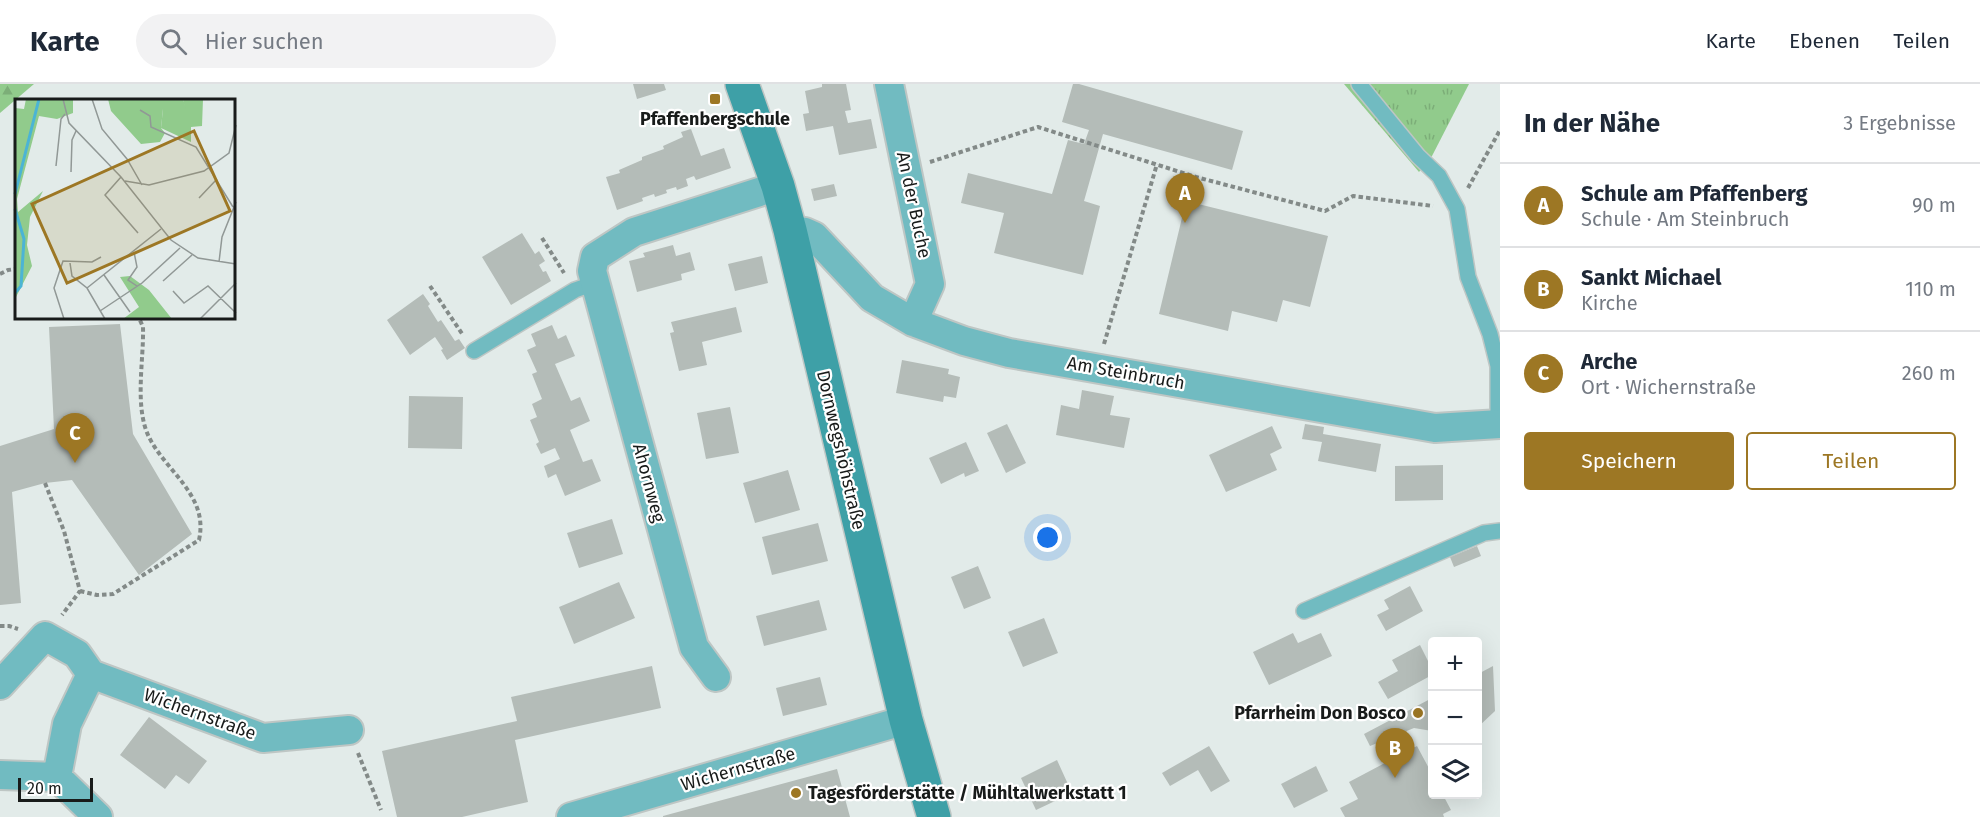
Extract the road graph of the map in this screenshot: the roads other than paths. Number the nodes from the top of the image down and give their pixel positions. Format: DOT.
graph roads {
  1 [pos="742,84"];
  2 [pos="889,84"];
  3 [pos="1359,84"];
  4 [pos="778,186"];
  5 [pos="790,230"];
  6 [pos="585,287"];
  7 [pos="913,322"];
  8 [pos="474,351"];
  9 [pos="1499,428"];
  10 [pos="1500,531"];
  11 [pos="1304,611"];
  12 [pos="91,674"];
  13 [pos="716,677"];
  14 [pos="0,685"];
  15 [pos="906,720"];
  16 [pos="349,730"];
  17 [pos="0,775"];
  18 [pos="57,777"];
  19 [pos="615,811"];
  20 [pos="98,817"];
  21 [pos="571,817"];
  22 [pos="934,817"];
  1 -- 4 [label="street, Dornwegshöhstraße"];
  2 -- 7 [label="street, An der Buche"];
  3 -- 9 [label="lane"];
  4 -- 5 [label="street, Dornwegshöhstraße"];
  4 -- 6 [label="street, Ahornweg"];
  5 -- 7 [label="street, Am Steinbruch"];
  5 -- 15 [label="street, Dornwegshöhstraße"];
  6 -- 8 [label="lane"];
  6 -- 13 [label="street, Ahornweg"];
  7 -- 9 [label="street, Am Steinbruch"];
  10 -- 11 [label="lane"];
  12 -- 14 [label="street, Wichernstraße"];
  12 -- 16 [label="street, Wichernstraße"];
  12 -- 18 [label="street"];
  15 -- 19 [label="street, Wichernstraße"];
  15 -- 22 [label="street, Dornwegshöhstraße"];
  17 -- 18 [label="street"];
  18 -- 20 [label="street"];
  19 -- 21 [label="street, Wichernstraße"];
}
